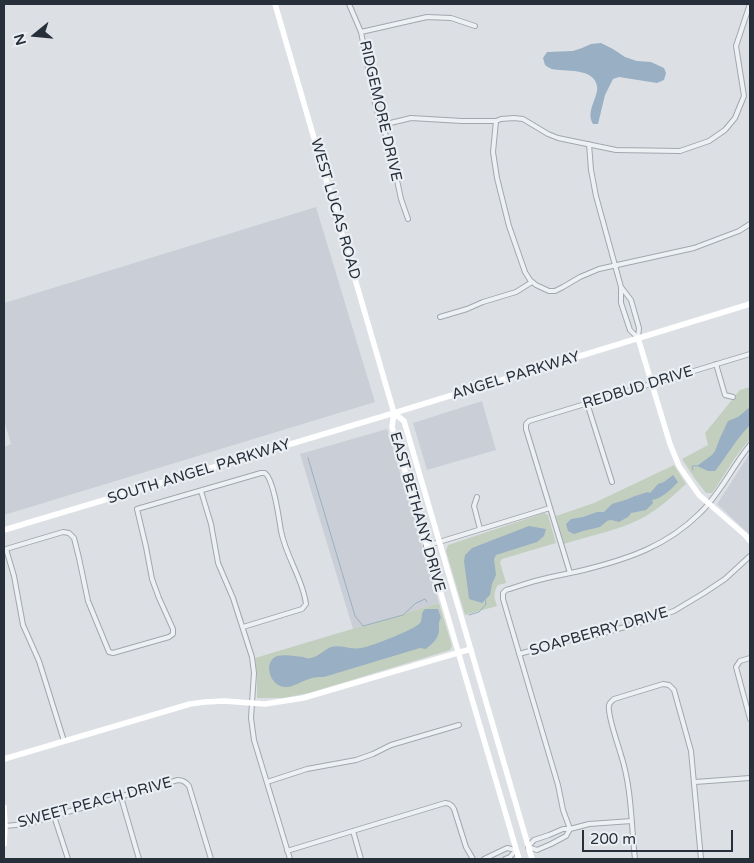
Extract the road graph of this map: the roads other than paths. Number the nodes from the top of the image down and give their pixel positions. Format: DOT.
graph roads {
  1 [pos="275,4"];
  2 [pos="349,4"];
  3 [pos="750,4"];
  4 [pos="475,26"];
  5 [pos="361,32"];
  6 [pos="496,121"];
  7 [pos="382,125"];
  8 [pos="589,144"];
  9 [pos="408,219"];
  10 [pos="750,224"];
  11 [pos="615,265"];
  12 [pos="532,282"];
  13 [pos="621,287"];
  14 [pos="750,304"];
  15 [pos="440,317"];
  16 [pos="638,338"];
  17 [pos="750,354"];
  18 [pos="716,364"];
  19 [pos="652,384"];
  20 [pos="733,397"];
  21 [pos="587,403"];
  22 [pos="394,414"];
  23 [pos="750,446"];
  24 [pos="612,482"];
  25 [pos="201,491"];
  26 [pos="477,496"];
  27 [pos="708,504"];
  28 [pos="550,508"];
  29 [pos="4,530"];
  30 [pos="480,530"];
  31 [pos="750,541"];
  32 [pos="439,542"];
  33 [pos="426,546"];
  34 [pos="750,556"];
  35 [pos="570,573"];
  36 [pos="242,627"];
  37 [pos="471,650"];
  38 [pos="458,653"];
  39 [pos="519,654"];
  40 [pos="750,658"];
  41 [pos="252,703"];
  42 [pos="750,719"];
  43 [pos="460,724"];
  44 [pos="64,741"];
  45 [pos="4,759"];
  46 [pos="750,778"];
  47 [pos="267,782"];
  48 [pos="695,782"];
  49 [pos="121,797"];
  50 [pos="4,807"];
  51 [pos="54,816"];
  52 [pos="632,820"];
  53 [pos="5,826"];
  54 [pos="570,829"];
  55 [pos="353,831"];
  56 [pos="4,844"];
  57 [pos="528,847"];
  58 [pos="516,850"];
  59 [pos="287,851"];
  60 [pos="68,859"];
  61 [pos="140,859"];
  62 [pos="211,859"];
  63 [pos="290,859"];
  64 [pos="361,859"];
  65 [pos="473,859"];
  66 [pos="484,859"];
  67 [pos="505,859"];
  68 [pos="519,859"];
  69 [pos="532,859"];
  70 [pos="635,859"];
  71 [pos="701,859"];
  1 -- 22 [label="main road, WEST LUCAS ROAD"];
  2 -- 5 [label="street, RIDGEMORE DRIVE"];
  3 -- 8 [label="street"];
  4 -- 5 [label="street"];
  5 -- 7 [label="street, RIDGEMORE DRIVE"];
  6 -- 7 [label="street"];
  6 -- 8 [label="street"];
  6 -- 12 [label="street"];
  7 -- 9 [label="street, RIDGEMORE DRIVE"];
  8 -- 11 [label="street"];
  10 -- 11 [label="street"];
  11 -- 12 [label="street"];
  11 -- 13 [label="street"];
  12 -- 15 [label="street"];
  13 -- 16 [label="street"];
  13 -- 16 [label="street"];
  14 -- 16 [label="main road, ANGEL PARKWAY"];
  16 -- 19 [label="main road"];
  16 -- 22 [label="main road, ANGEL PARKWAY"];
  17 -- 18 [label="street, REDBUD DRIVE"];
  18 -- 19 [label="street, REDBUD DRIVE"];
  18 -- 20 [label="street"];
  19 -- 21 [label="street, REDBUD DRIVE"];
  19 -- 27 [label="main road"];
  21 -- 24 [label="street"];
  21 -- 28 [label="street, REDBUD DRIVE"];
  22 -- 29 [label="main road, SOUTH ANGEL PARKWAY"];
  22 -- 32 [label="main road, EAST BETHANY DRIVE"];
  22 -- 33 [label="main road, EAST BETHANY DRIVE"];
  23 -- 27 [label="street"];
  25 -- 36 [label="street"];
  25 -- 36 [label="street"];
  25 -- 44 [label="street"];
  26 -- 30 [label="street"];
  27 -- 31 [label="main road"];
  27 -- 35 [label="street"];
  28 -- 30 [label="street"];
  28 -- 35 [label="street"];
  30 -- 32 [label="street"];
  32 -- 33 [label="street"];
  32 -- 37 [label="main road, EAST BETHANY DRIVE"];
  33 -- 38 [label="main road, EAST BETHANY DRIVE"];
  34 -- 39 [label="street, SOAPBERRY DRIVE"];
  35 -- 39 [label="street"];
  36 -- 41 [label="street"];
  37 -- 38 [label="main road"];
  37 -- 57 [label="main road, EAST BETHANY DRIVE"];
  38 -- 41 [label="main road"];
  38 -- 58 [label="main road, EAST BETHANY DRIVE"];
  39 -- 54 [label="street"];
  40 -- 42 [label="street"];
  41 -- 44 [label="main road"];
  41 -- 47 [label="street"];
  43 -- 47 [label="street"];
  44 -- 45 [label="main road"];
  46 -- 48 [label="street"];
  47 -- 59 [label="street"];
  48 -- 52 [label="street"];
  48 -- 71 [label="street"];
  49 -- 51 [label="street, SWEET PEACH DRIVE"];
  49 -- 61 [label="street"];
  49 -- 62 [label="street, SWEET PEACH DRIVE"];
  50 -- 53 [label="main road"];
  51 -- 53 [label="street, SWEET PEACH DRIVE"];
  51 -- 60 [label="street"];
  52 -- 54 [label="street"];
  52 -- 70 [label="street"];
  53 -- 56 [label="main road"];
  54 -- 57 [label="street"];
  54 -- 57 [label="street"];
  55 -- 59 [label="street"];
  55 -- 64 [label="street"];
  55 -- 65 [label="street"];
  57 -- 58 [label="main road"];
  57 -- 69 [label="main road, EAST BETHANY DRIVE"];
  58 -- 66 [label="street"];
  58 -- 67 [label="street"];
  58 -- 68 [label="main road, EAST BETHANY DRIVE"];
  59 -- 63 [label="street"];
}
